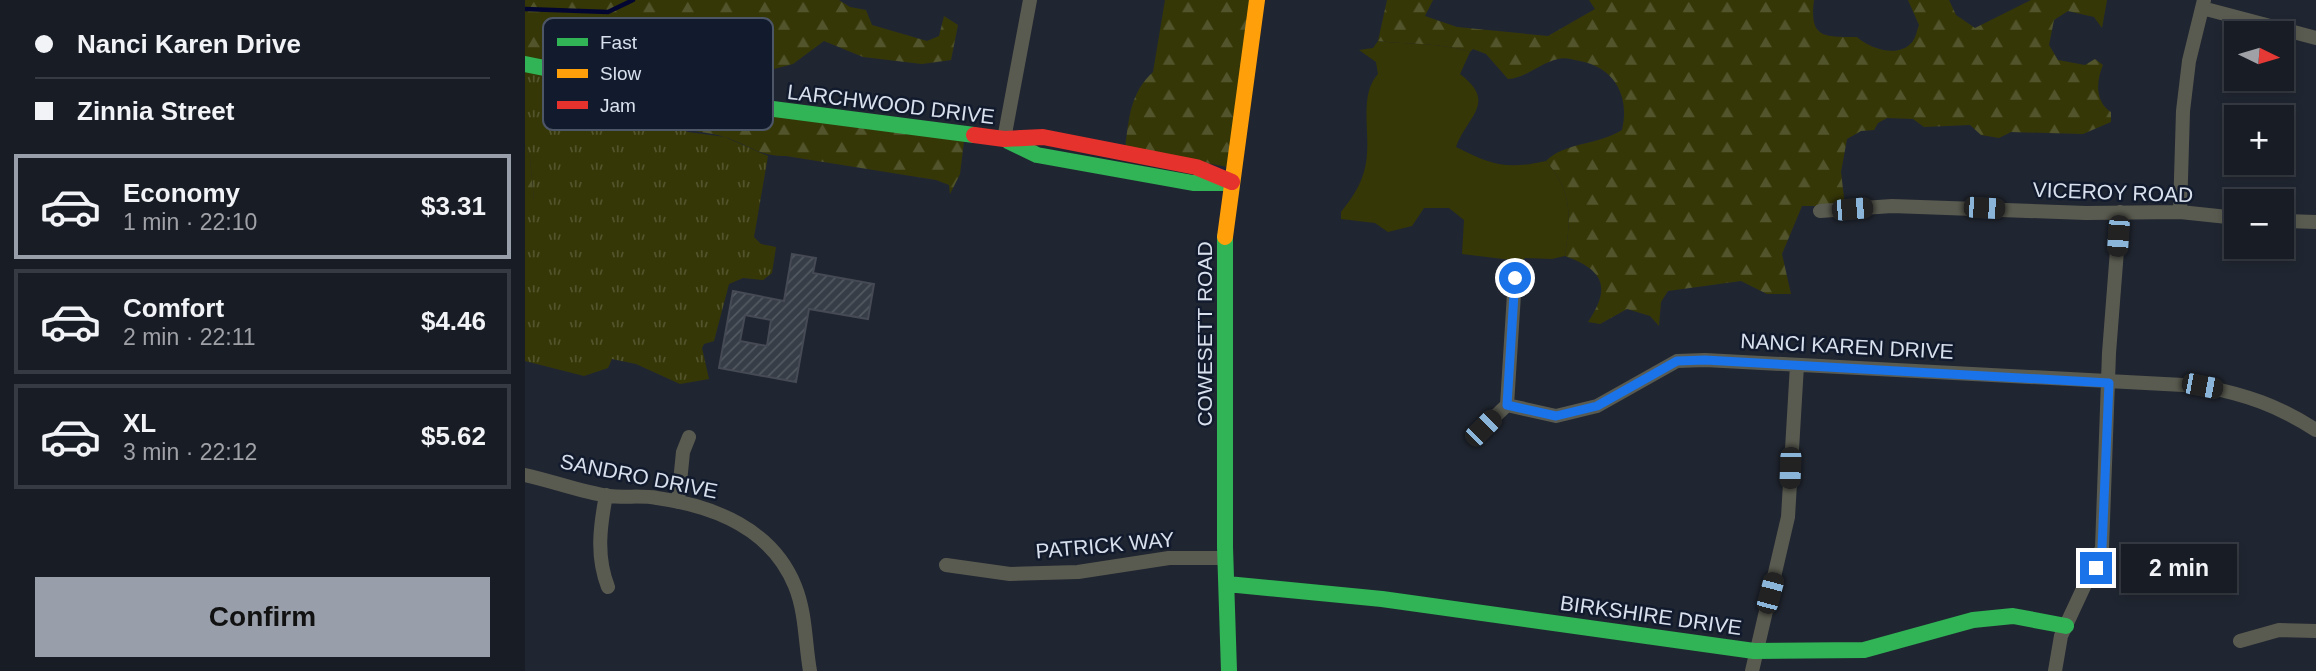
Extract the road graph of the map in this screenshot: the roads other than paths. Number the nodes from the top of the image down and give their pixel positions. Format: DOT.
graph roads {
  1 [pos="1030,0"];
  2 [pos="1257,0"];
  3 [pos="2203,4"];
  4 [pos="2316,38"];
  5 [pos="525,64"];
  6 [pos="543,68"];
  7 [pos="773,109"];
  8 [pos="1004,139"];
  9 [pos="1232,182"];
  10 [pos="1820,211"];
  11 [pos="2120,212"];
  12 [pos="2180,212"];
  13 [pos="2224,217"];
  14 [pos="2294,221"];
  15 [pos="2316,222"];
  16 [pos="1515,278"];
  17 [pos="1797,365"];
  18 [pos="2109,383"];
  19 [pos="1507,405"];
  20 [pos="1483,428"];
  21 [pos="2316,430"];
  22 [pos="689,437"];
  23 [pos="525,475"];
  24 [pos="606,495"];
  25 [pos="678,502"];
  26 [pos="1225,558"];
  27 [pos="946,565"];
  28 [pos="1227,584"];
  29 [pos="608,587"];
  30 [pos="2066,626"];
  31 [pos="2316,631"];
  32 [pos="2240,641"];
  33 [pos="1754,651"];
  34 [pos="810,671"];
  35 [pos="1229,671"];
  36 [pos="1752,671"];
  37 [pos="2055,671"];
  1 -- 8 [label="street"];
  2 -- 9 [label="street, COWESETT ROAD"];
  3 -- 4 [label="street"];
  3 -- 12 [label="street"];
  5 -- 6 [label="street, LARCHWOOD DRIVE"];
  7 -- 8 [label="street, LARCHWOOD DRIVE"];
  8 -- 9 [label="street, LARCHWOOD DRIVE"];
  9 -- 26 [label="street, COWESETT ROAD"];
  10 -- 11 [label="street, VICEROY ROAD"];
  11 -- 12 [label="street, VICEROY ROAD"];
  11 -- 18 [label="street"];
  12 -- 13 [label="street, VICEROY ROAD"];
  14 -- 15 [label="street"];
  16 -- 19 [label="street"];
  17 -- 18 [label="street, NANCI KAREN DRIVE"];
  17 -- 19 [label="street, NANCI KAREN DRIVE"];
  17 -- 33 [label="street"];
  18 -- 21 [label="street, NANCI KAREN DRIVE"];
  18 -- 30 [label="street"];
  19 -- 20 [label="street"];
  22 -- 25 [label="street"];
  23 -- 24 [label="street, SANDRO DRIVE"];
  24 -- 25 [label="street, SANDRO DRIVE"];
  24 -- 29 [label="street"];
  25 -- 34 [label="street, SANDRO DRIVE"];
  26 -- 27 [label="street, PATRICK WAY"];
  26 -- 28 [label="street, COWESETT ROAD"];
  28 -- 33 [label="street, BIRKSHIRE DRIVE"];
  28 -- 35 [label="street, COWESETT ROAD"];
  30 -- 33 [label="street, BIRKSHIRE DRIVE"];
  30 -- 37 [label="street"];
  31 -- 32 [label="street"];
  33 -- 36 [label="street"];
}
